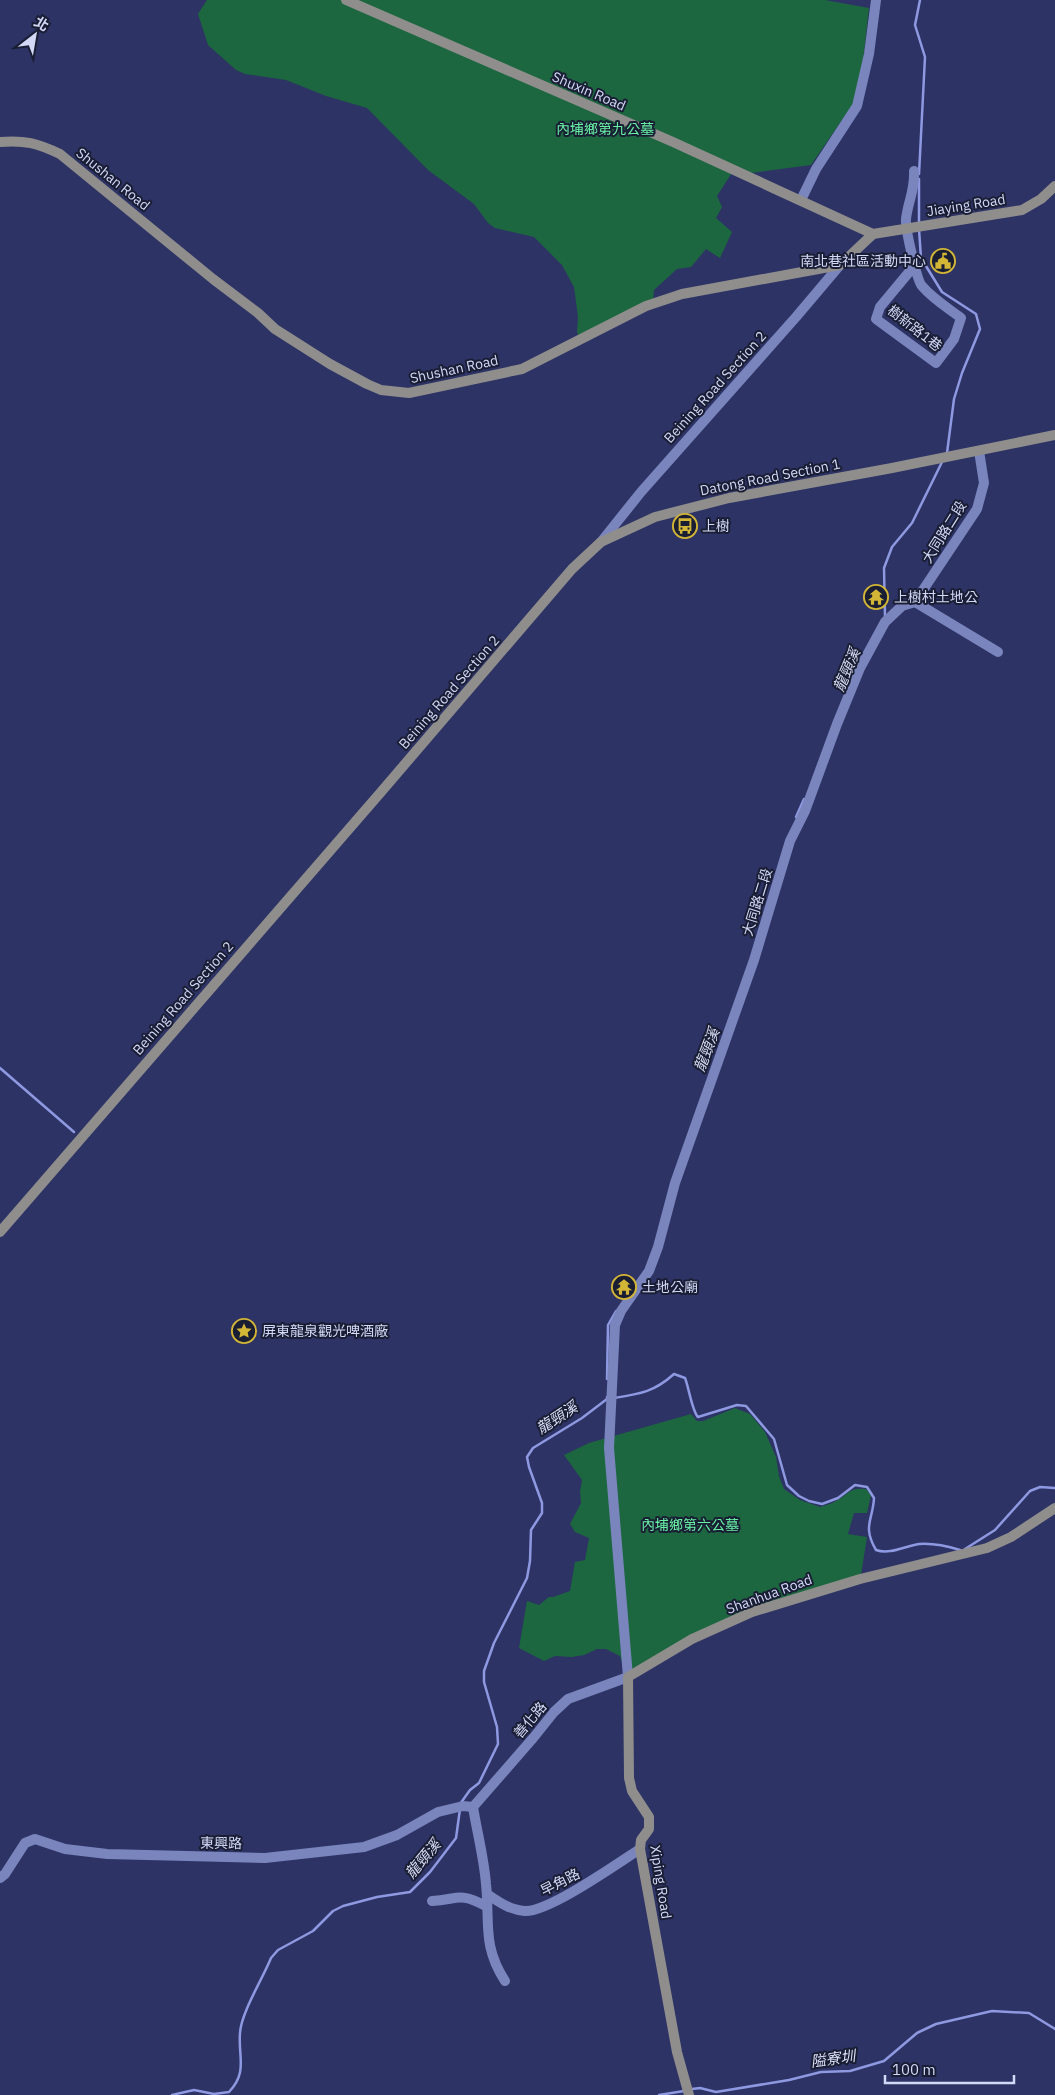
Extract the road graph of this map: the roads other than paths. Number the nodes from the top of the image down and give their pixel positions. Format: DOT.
graph roads {
  1 [pos="346,0"];
  2 [pos="876,0"];
  3 [pos="0,142"];
  4 [pos="914,171"];
  5 [pos="1055,186"];
  6 [pos="801,200"];
  7 [pos="914,227"];
  8 [pos="874,234"];
  9 [pos="840,265"];
  10 [pos="915,265"];
  11 [pos="1055,435"];
  12 [pos="979,451"];
  13 [pos="601,542"];
  14 [pos="915,602"];
  15 [pos="998,652"];
  16 [pos="0,1232"];
  17 [pos="1055,1508"];
  18 [pos="628,1678"];
  19 [pos="463,1807"];
  20 [pos="640,1848"];
  21 [pos="0,1878"];
  22 [pos="487,1894"];
  23 [pos="432,1901"];
  24 [pos="486,1906"];
  25 [pos="505,1981"];
  26 [pos="689,2095"];
  1 -- 6 [label="street, Shuxin Road"];
  2 -- 6 [label="street"];
  3 -- 9 [label="street, Shushan Road"];
  4 -- 7 [label="street, 樹新路1巷"];
  5 -- 7 [label="street, Jiaying Road"];
  6 -- 8 [label="street, Shuxin Road"];
  7 -- 8 [label="street, Jiaying Road"];
  7 -- 10 [label="street, 樹新路1巷"];
  8 -- 9 [label="street"];
  9 -- 13 [label="street, Beining Road Section 2"];
  10 -- 10 [label="street, 樹新路1巷"];
  11 -- 12 [label="street, Datong Road Section 1"];
  12 -- 13 [label="street, Datong Road Section 1"];
  12 -- 14 [label="street, 大同路二段"];
  13 -- 16 [label="street, Beining Road Section 2"];
  14 -- 15 [label="street"];
  14 -- 18 [label="street, 大同路二段"];
  17 -- 18 [label="street, Shanhua Road"];
  18 -- 19 [label="street, 善化路"];
  18 -- 20 [label="street, Xiping Road"];
  19 -- 21 [label="street, 東興路"];
  19 -- 22 [label="street"];
  20 -- 22 [label="street, 早角路"];
  20 -- 26 [label="street, Xiping Road"];
  22 -- 24 [label="street"];
  23 -- 24 [label="street"];
  24 -- 25 [label="street"];
}
